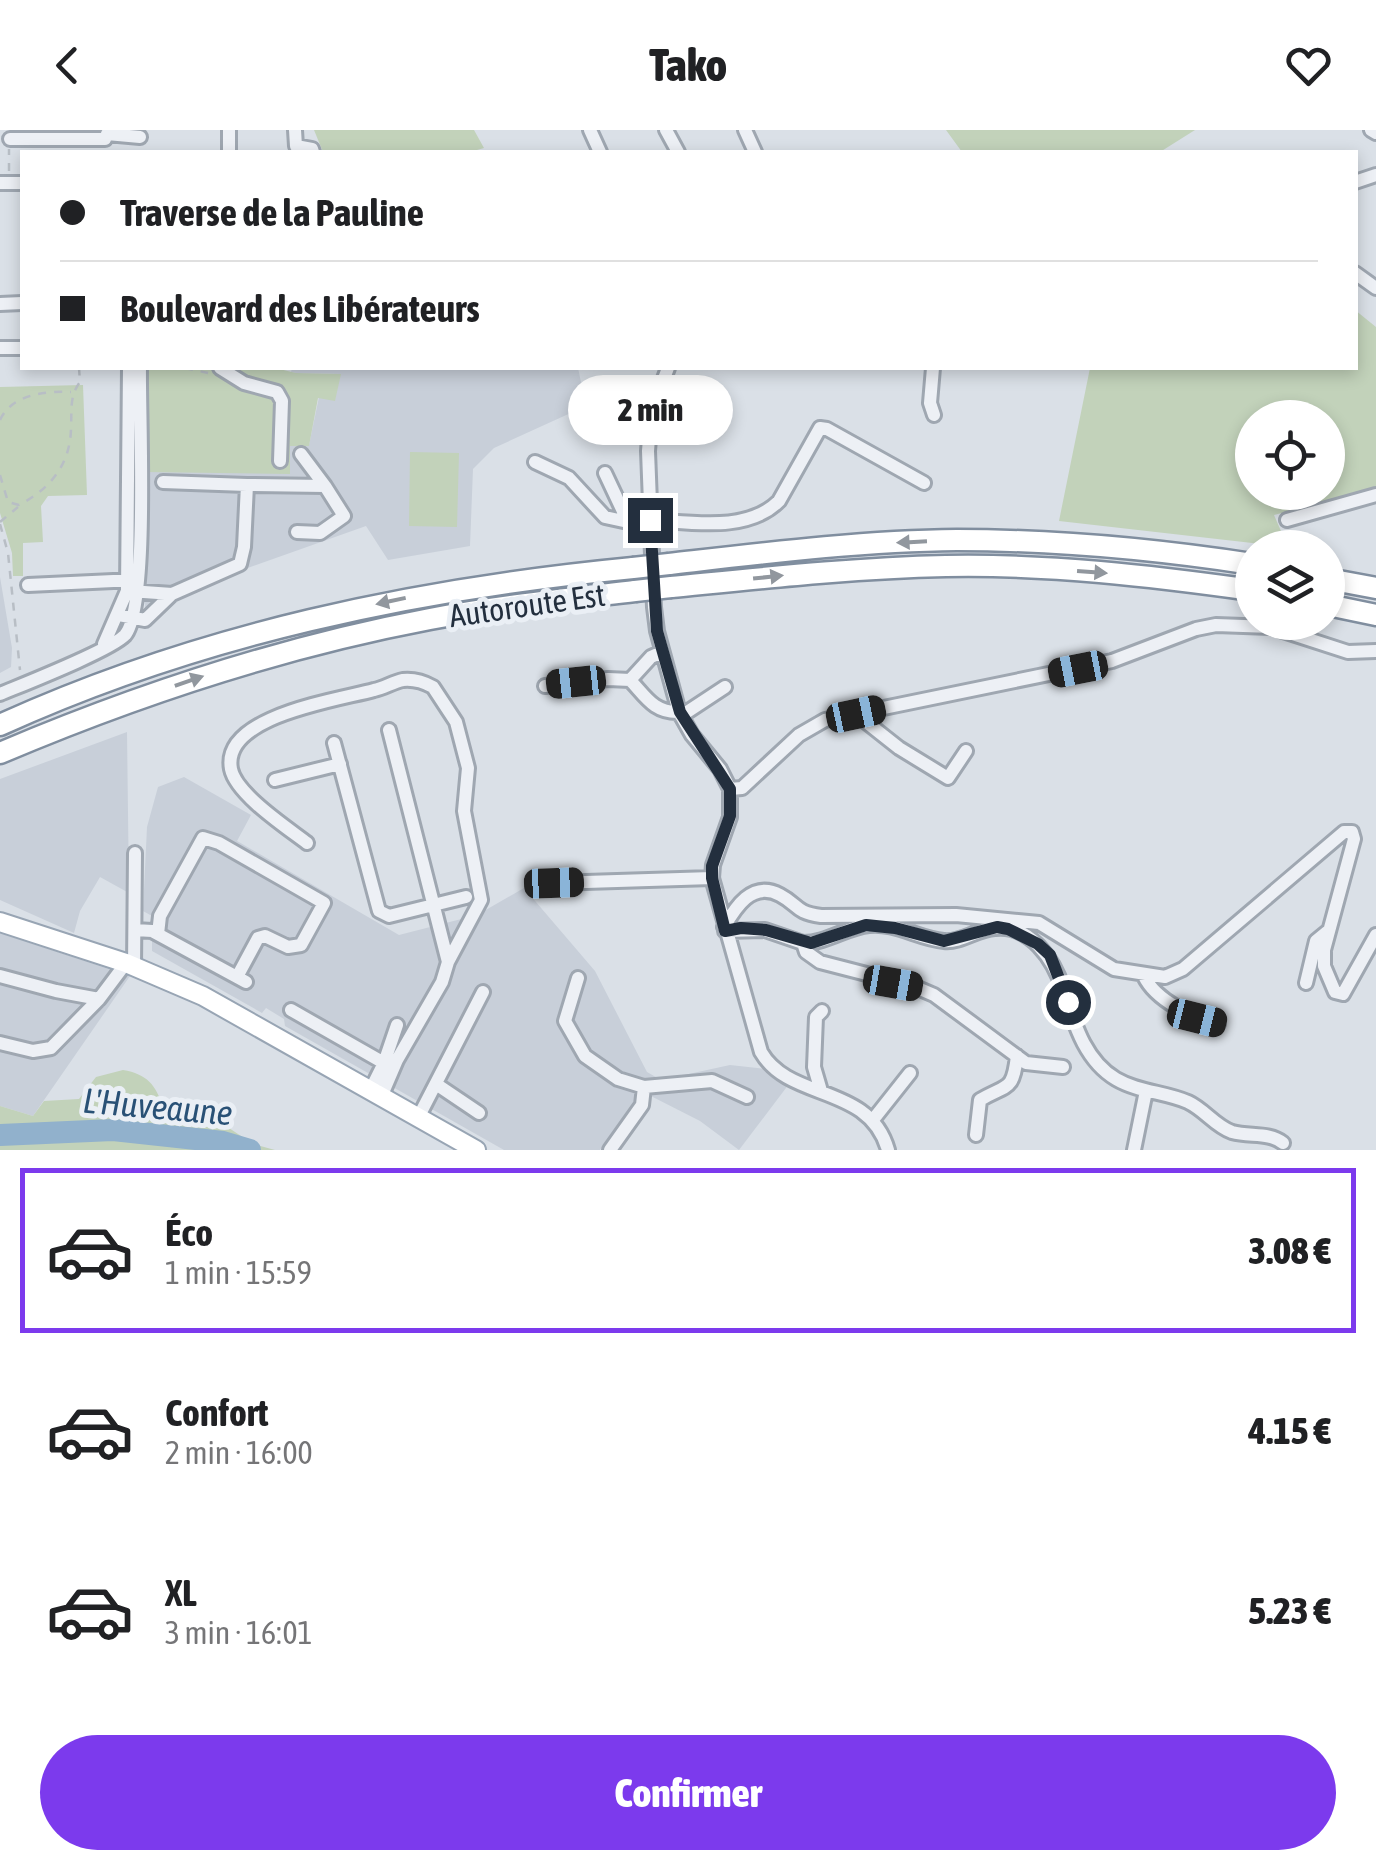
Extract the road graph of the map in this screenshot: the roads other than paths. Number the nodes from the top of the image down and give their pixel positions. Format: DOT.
graph roads {
  1 [pos="295,130"];
  2 [pos="140,134"];
  3 [pos="10,142"];
  4 [pos="313,150"];
  5 [pos="129,370"];
  6 [pos="140,370"];
  7 [pos="223,370"];
  8 [pos="667,370"];
  9 [pos="933,370"];
  10 [pos="934,415"];
  11 [pos="301,454"];
  12 [pos="280,461"];
  13 [pos="535,462"];
  14 [pos="605,473"];
  15 [pos="163,482"];
  16 [pos="924,483"];
  17 [pos="247,485"];
  18 [pos="325,486"];
  19 [pos="1376,495"];
  20 [pos="650,516"];
  21 [pos="1288,520"];
  22 [pos="628,522"];
  23 [pos="297,532"];
  24 [pos="1235,562"];
  25 [pos="1345,582"];
  26 [pos="28,585"];
  27 [pos="133,586"];
  28 [pos="1235,588"];
  29 [pos="1376,588"];
  30 [pos="172,594"];
  31 [pos="1345,609"];
  32 [pos="1376,615"];
  33 [pos="125,617"];
  34 [pos="1376,651"];
  35 [pos="662,652"];
  36 [pos="630,680"];
  37 [pos="544,686"];
  38 [pos="725,686"];
  39 [pos="6,692"];
  40 [pos="128,702"];
  41 [pos="680,714"];
  42 [pos="856,714"];
  43 [pos="0,725"];
  44 [pos="389,730"];
  45 [pos="334,743"];
  46 [pos="966,751"];
  47 [pos="0,753"];
  48 [pos="340,764"];
  49 [pos="0,768"];
  50 [pos="275,780"];
  51 [pos="730,789"];
  52 [pos="307,843"];
  53 [pos="135,854"];
  54 [pos="712,878"];
  55 [pos="554,883"];
  56 [pos="466,897"];
  57 [pos="434,905"];
  58 [pos="0,922"];
  59 [pos="725,929"];
  60 [pos="136,930"];
  61 [pos="1327,932"];
  62 [pos="158,934"];
  63 [pos="1376,935"];
  64 [pos="803,943"];
  65 [pos="448,962"];
  66 [pos="130,965"];
  67 [pos="0,976"];
  68 [pos="1144,976"];
  69 [pos="578,978"];
  70 [pos="1306,983"];
  71 [pos="483,992"];
  72 [pos="100,999"];
  73 [pos="291,1010"];
  74 [pos="822,1011"];
  75 [pos="397,1024"];
  76 [pos="1218,1024"];
  77 [pos="0,1044"];
  78 [pos="1017,1056"];
  79 [pos="390,1062"];
  80 [pos="1064,1067"];
  81 [pos="910,1073"];
  82 [pos="436,1084"];
  83 [pos="644,1088"];
  84 [pos="821,1090"];
  85 [pos="1146,1091"];
  86 [pos="376,1092"];
  87 [pos="746,1097"];
  88 [pos="479,1113"];
  89 [pos="419,1116"];
  90 [pos="872,1121"];
  91 [pos="976,1135"];
  92 [pos="1283,1143"];
  93 [pos="476,1150"];
  94 [pos="610,1150"];
  95 [pos="888,1150"];
  96 [pos="1134,1150"];
  1 -- 4 [label="street"];
  2 -- 3 [label="street"];
  5 -- 27 [label="street"];
  6 -- 27 [label="street"];
  7 -- 12 [label="street"];
  8 -- 20 [label="street"];
  9 -- 10 [label="street"];
  11 -- 18 [label="street"];
  13 -- 22 [label="street"];
  14 -- 22 [label="street"];
  15 -- 17 [label="street"];
  16 -- 20 [label="street"];
  17 -- 18 [label="street"];
  17 -- 30 [label="street"];
  18 -- 23 [label="street"];
  19 -- 21 [label="street"];
  20 -- 22 [label="street"];
  20 -- 35 [label="street"];
  24 -- 43 [label="highway, Autoroute Est, one-way, bridge"];
  25 -- 29 [label="highway"];
  26 -- 27 [label="street"];
  27 -- 30 [label="street"];
  27 -- 33 [label="street"];
  40 -- 28 [label="highway, Autoroute Est, one-way, bridge"];
  30 -- 33 [label="street"];
  31 -- 32 [label="highway"];
  33 -- 39 [label="street"];
  34 -- 42 [label="street"];
  35 -- 36 [label="street"];
  35 -- 41 [label="street"];
  36 -- 37 [label="street"];
  36 -- 41 [label="street"];
  38 -- 41 [label="street"];
  40 -- 47 [label="highway, Autoroute Est"];
  40 -- 49 [label="highway"];
  41 -- 51 [label="street"];
  42 -- 46 [label="street"];
  42 -- 51 [label="street"];
  44 -- 57 [label="street"];
  45 -- 48 [label="street"];
  48 -- 50 [label="street"];
  48 -- 57 [label="street"];
  51 -- 54 [label="street"];
  52 -- 65 [label="street"];
  53 -- 60 [label="street"];
  54 -- 55 [label="street"];
  54 -- 59 [label="street"];
  56 -- 57 [label="street"];
  57 -- 65 [label="street"];
  58 -- 66 [label="main road"];
  59 -- 64 [label="street"];
  59 -- 68 [label="street"];
  59 -- 84 [label="street"];
  60 -- 62 [label="street"];
  60 -- 66 [label="street"];
  61 -- 63 [label="street"];
  61 -- 68 [label="street"];
  61 -- 70 [label="street"];
  62 -- 62 [label="street"];
  64 -- 78 [label="street"];
  64 -- 85 [label="street"];
  65 -- 79 [label="street"];
  66 -- 72 [label="street"];
  66 -- 86 [label="main road"];
  67 -- 72 [label="street"];
  68 -- 76 [label="street"];
  69 -- 83 [label="street"];
  71 -- 82 [label="street"];
  72 -- 77 [label="street"];
  73 -- 79 [label="street"];
  74 -- 84 [label="street"];
  75 -- 79 [label="street"];
  78 -- 80 [label="street"];
  78 -- 91 [label="street"];
  79 -- 86 [label="street"];
  81 -- 90 [label="street"];
  82 -- 88 [label="street"];
  82 -- 89 [label="street"];
  83 -- 87 [label="street"];
  83 -- 94 [label="street"];
  84 -- 90 [label="street"];
  85 -- 92 [label="street"];
  85 -- 96 [label="street"];
  86 -- 89 [label="main road"];
  89 -- 93 [label="main road"];
  90 -- 95 [label="street"];
}
